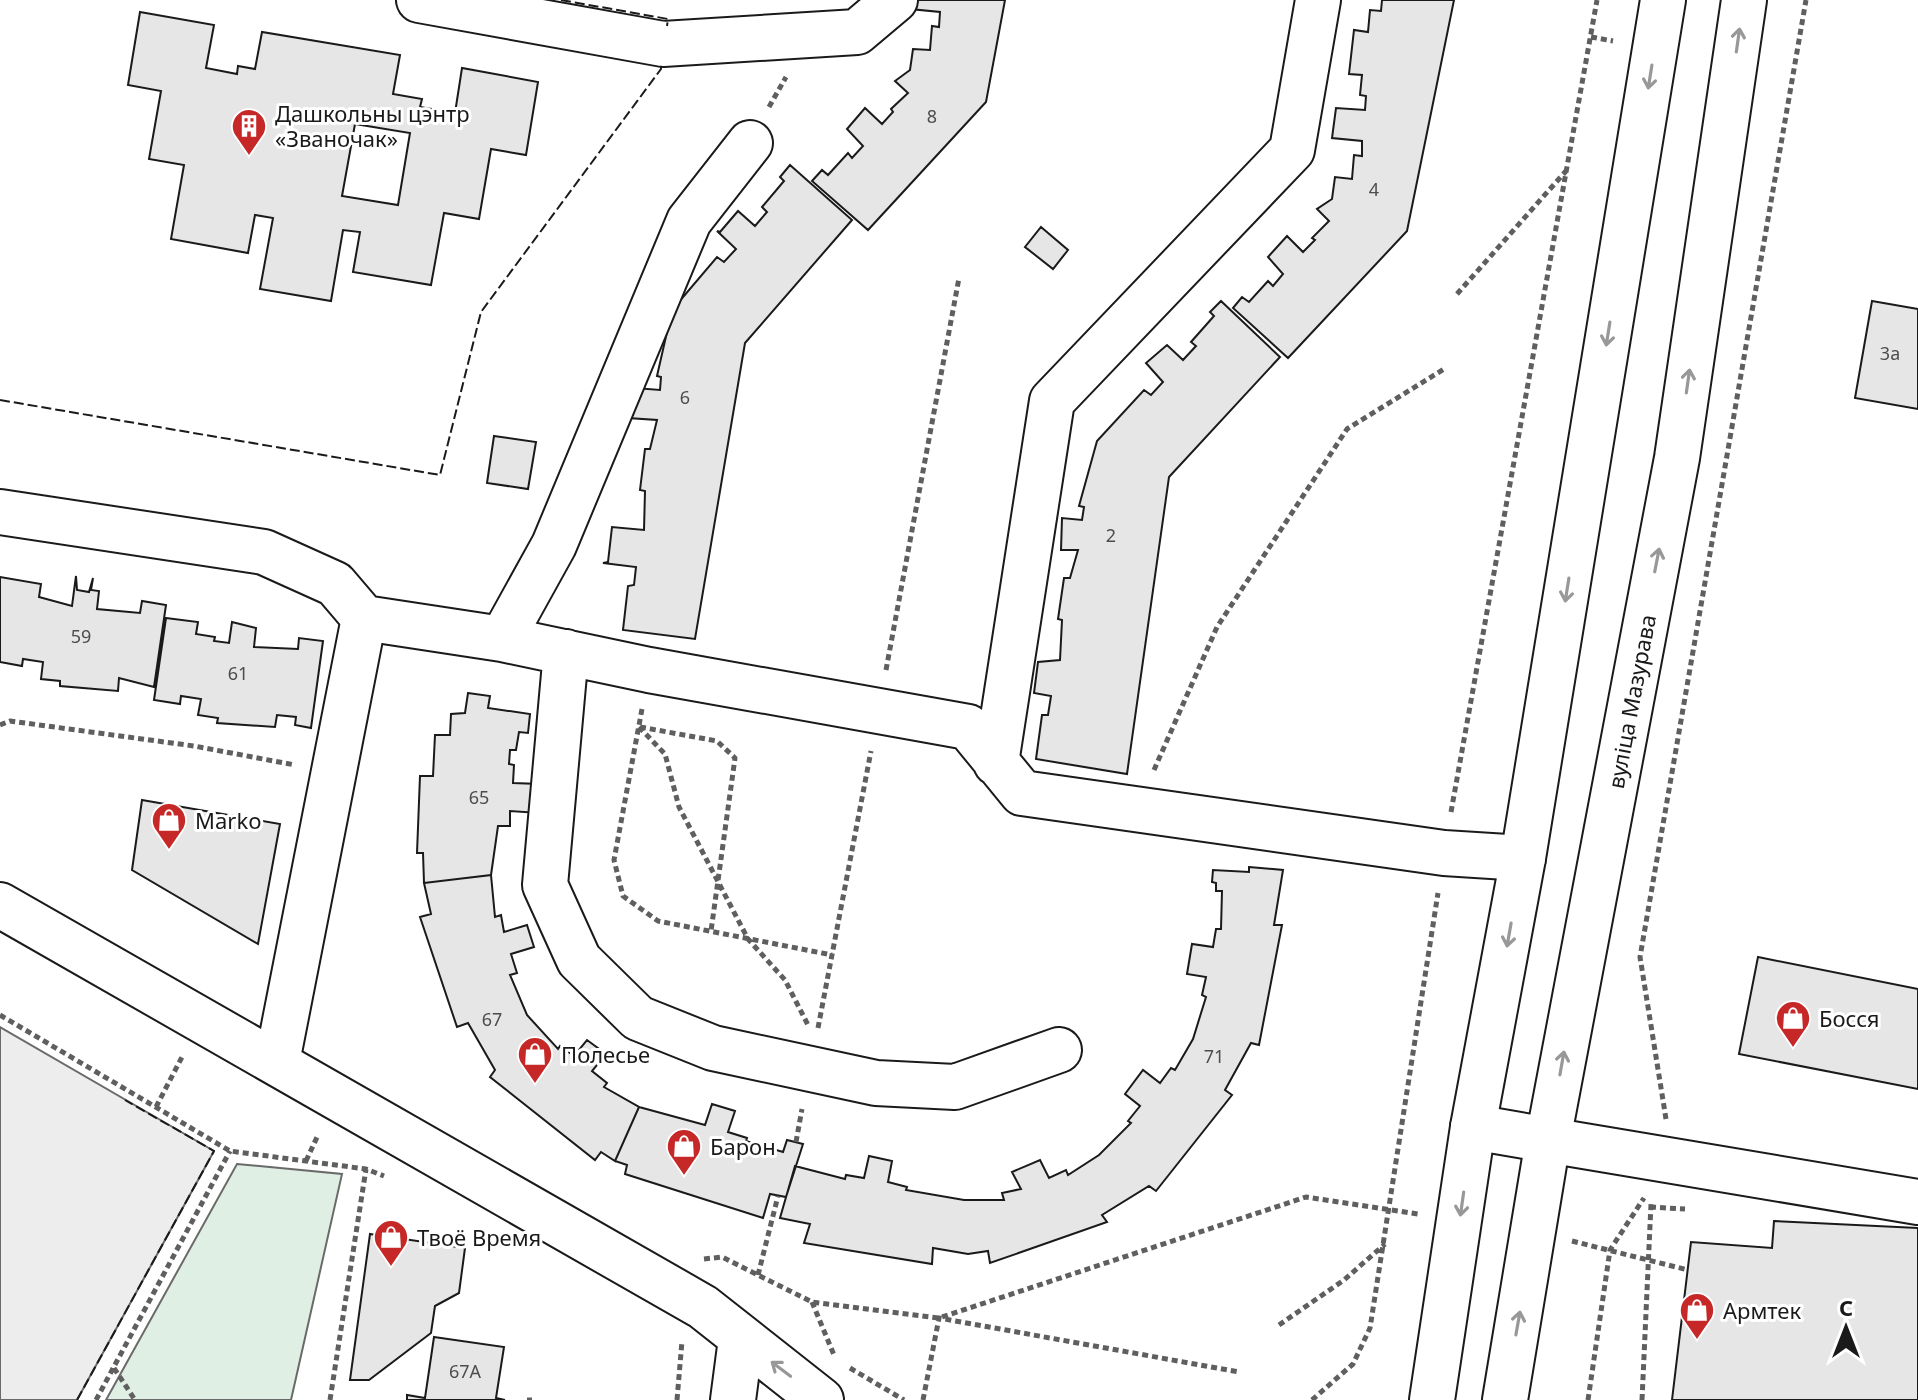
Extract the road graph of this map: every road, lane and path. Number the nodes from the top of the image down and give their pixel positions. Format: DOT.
graph roads {
  1 [pos="419,0"];
  2 [pos="895,0"];
  3 [pos="1318,0"];
  4 [pos="1597,0"];
  5 [pos="1663,0"];
  6 [pos="1744,0"];
  7 [pos="1806,0"];
  8 [pos="809,34"];
  9 [pos="750,143"];
  10 [pos="1567,171"];
  11 [pos="1457,294"];
  12 [pos="1444,369"];
  13 [pos="0,512"];
  14 [pos="364,618"];
  15 [pos="502,639"];
  16 [pos="566,652"];
  17 [pos="649,670"];
  18 [pos="0,725"];
  19 [pos="639,727"];
  20 [pos="996,763"];
  21 [pos="299,766"];
  22 [pos="1135,811"];
  23 [pos="1444,853"];
  24 [pos="1523,858"];
  25 [pos="718,886"];
  26 [pos="0,905"];
  27 [pos="711,931"];
  28 [pos="748,939"];
  29 [pos="832,955"];
  30 [pos="0,1015"];
  31 [pos="816,1041"];
  32 [pos="1059,1050"];
  33 [pos="184,1055"];
  34 [pos="277,1062"];
  35 [pos="156,1107"];
  36 [pos="324,1123"];
  37 [pos="1473,1127"];
  38 [pos="1665,1130"];
  39 [pos="1548,1140"];
  40 [pos="230,1151"];
  41 [pos="306,1161"];
  42 [pos="366,1169"];
  43 [pos="396,1182"];
  44 [pos="1651,1187"];
  45 [pos="778,1196"];
  46 [pos="1651,1197"];
  47 [pos="1918,1202"];
  48 [pos="1391,1210"];
  49 [pos="1431,1216"];
  50 [pos="1570,1241"];
  51 [pos="1385,1244"];
  52 [pos="1610,1250"];
  53 [pos="693,1260"];
  54 [pos="1648,1260"];
  55 [pos="1688,1270"];
  56 [pos="758,1275"];
  57 [pos="812,1302"];
  58 [pos="939,1318"];
  59 [pos="1279,1325"];
  60 [pos="683,1334"];
  61 [pos="741,1339"];
  62 [pos="114,1368"];
  63 [pos="1239,1372"];
  64 [pos="96,1400"];
  65 [pos="135,1400"];
  66 [pos="330,1400"];
  67 [pos="677,1400"];
  68 [pos="733,1400"];
  69 [pos="821,1400"];
  70 [pos="904,1400"];
  71 [pos="923,1400"];
  72 [pos="1312,1400"];
  73 [pos="1432,1400"];
  74 [pos="1505,1400"];
  75 [pos="1588,1400"];
  76 [pos="1642,1400"];
  1 -- 8 [label="main road"];
  2 -- 8 [label="main road"];
  3 -- 20 [label="main road"];
  4 -- 10 [label="path"];
  5 -- 24 [label="main road, one-way"];
  39 -- 6 [label="main road, вуліца Мазурава, one-way"];
  7 -- 38 [label="path"];
  8 -- 9 [label="path"];
  9 -- 15 [label="main road"];
  10 -- 11 [label="path"];
  10 -- 23 [label="path"];
  12 -- 22 [label="path"];
  13 -- 14 [label="main road"];
  14 -- 15 [label="main road"];
  14 -- 34 [label="main road"];
  15 -- 16 [label="main road"];
  16 -- 17 [label="main road"];
  16 -- 32 [label="main road"];
  17 -- 19 [label="path"];
  17 -- 20 [label="main road"];
  18 -- 21 [label="path"];
  19 -- 25 [label="path"];
  19 -- 25 [label="path"];
  19 -- 27 [label="path"];
  20 -- 22 [label="main road"];
  22 -- 23 [label="main road"];
  23 -- 24 [label="main road"];
  23 -- 48 [label="path"];
  24 -- 37 [label="main road, one-way"];
  25 -- 27 [label="path"];
  25 -- 28 [label="path"];
  26 -- 34 [label="main road"];
  27 -- 28 [label="path"];
  28 -- 29 [label="path"];
  28 -- 31 [label="path"];
  30 -- 35 [label="path"];
  33 -- 35 [label="path"];
  34 -- 61 [label="main road"];
  35 -- 40 [label="path"];
  36 -- 41 [label="path"];
  37 -- 39 [label="main road"];
  37 -- 73 [label="main road, one-way"];
  39 -- 47 [label="main road"];
  74 -- 39 [label="main road, вуліца Мазурава, one-way"];
  40 -- 41 [label="path"];
  40 -- 62 [label="path"];
  41 -- 42 [label="path"];
  42 -- 43 [label="path"];
  42 -- 66 [label="path"];
  44 -- 52 [label="path"];
  45 -- 56 [label="path"];
  46 -- 54 [label="path"];
  48 -- 49 [label="path"];
  48 -- 51 [label="path"];
  48 -- 58 [label="path"];
  50 -- 52 [label="path"];
  51 -- 59 [label="path"];
  51 -- 72 [label="path"];
  52 -- 54 [label="path"];
  52 -- 75 [label="path"];
  53 -- 56 [label="path"];
  54 -- 55 [label="path"];
  54 -- 76 [label="path"];
  56 -- 57 [label="path"];
  57 -- 58 [label="path"];
  57 -- 70 [label="path"];
  58 -- 63 [label="path"];
  58 -- 71 [label="path"];
  60 -- 67 [label="path"];
  61 -- 68 [label="main road"];
  69 -- 61 [label="main road, one-way"];
  62 -- 64 [label="path"];
  62 -- 65 [label="path"];
}
